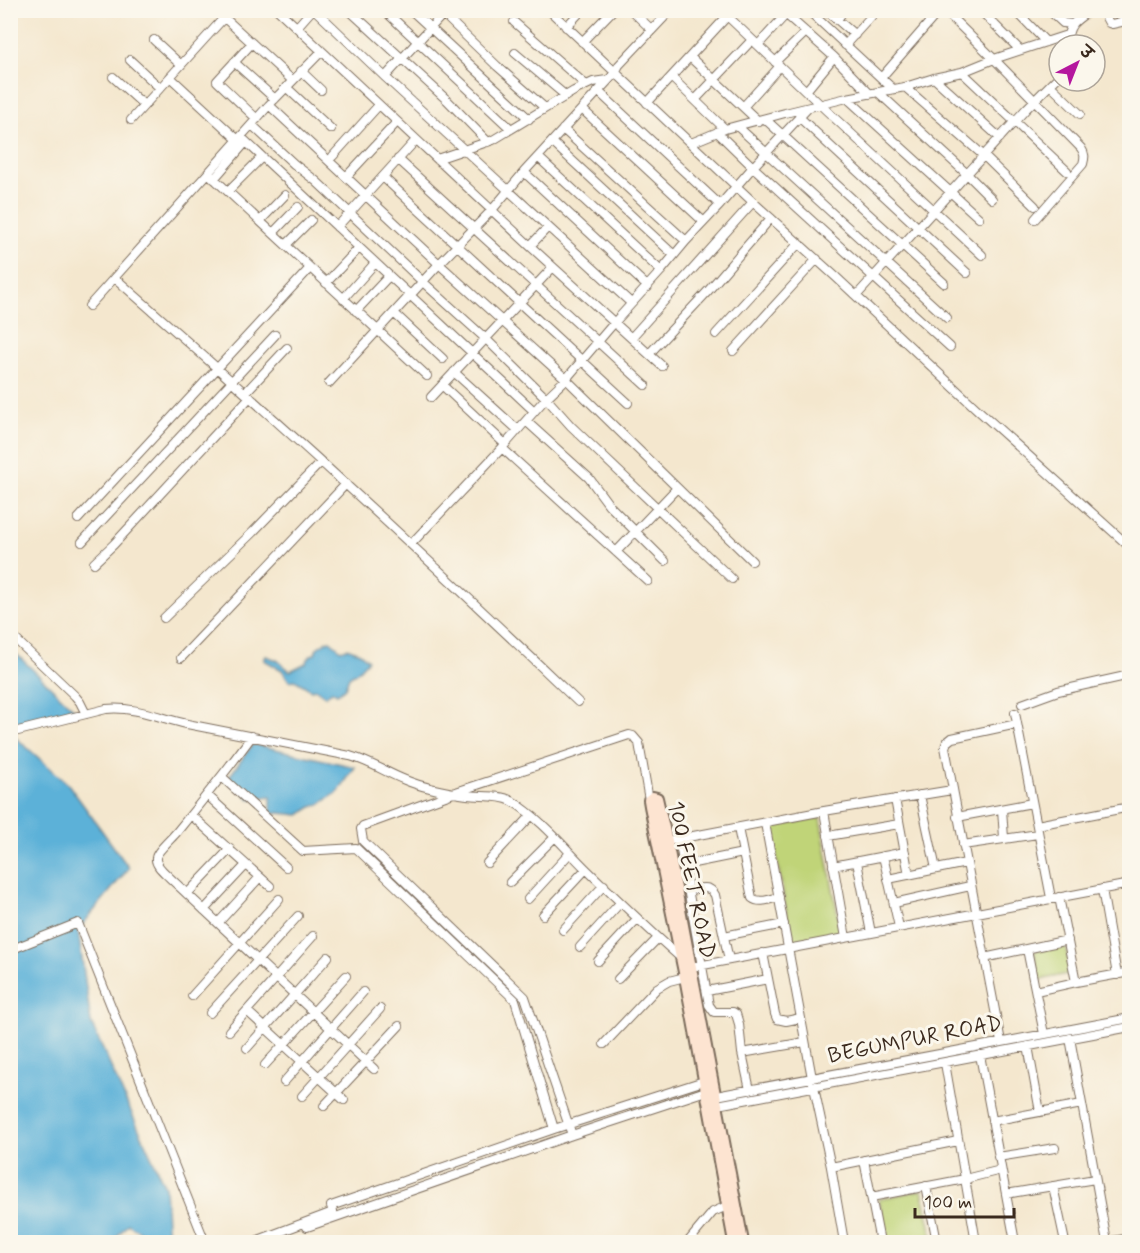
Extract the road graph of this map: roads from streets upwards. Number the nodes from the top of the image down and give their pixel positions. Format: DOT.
graph roads {
  1 [pos="216,10"];
  2 [pos="231,10"];
  3 [pos="278,10"];
  4 [pos="313,10"];
  5 [pos="350,10"];
  6 [pos="384,10"];
  7 [pos="411,10"];
  8 [pos="582,10"];
  9 [pos="614,10"];
  10 [pos="631,10"];
  11 [pos="671,10"];
  12 [pos="808,10"];
  13 [pos="826,10"];
  14 [pos="844,10"];
  15 [pos="877,10"];
  16 [pos="942,10"];
  17 [pos="980,10"];
  18 [pos="1015,10"];
  19 [pos="1049,10"];
  20 [pos="1091,10"];
  21 [pos="1102,10"];
  22 [pos="443,12"];
  23 [pos="553,12"];
  24 [pos="727,12"];
  25 [pos="786,12"];
  26 [pos="224,18"];
  27 [pos="837,20"];
  28 [pos="1130,20"];
  29 [pos="514,22"];
  30 [pos="1072,24"];
  31 [pos="297,27"];
  32 [pos="566,27"];
  33 [pos="430,28"];
  34 [pos="652,30"];
  35 [pos="806,32"];
  36 [pos="1068,33"];
  37 [pos="855,35"];
  38 [pos="154,40"];
  39 [pos="418,42"];
  40 [pos="582,42"];
  41 [pos="1046,42"];
  42 [pos="252,43"];
  43 [pos="755,43"];
  44 [pos="845,45"];
  45 [pos="1020,50"];
  46 [pos="322,51"];
  47 [pos="515,53"];
  48 [pos="690,57"];
  49 [pos="834,57"];
  50 [pos="402,58"];
  51 [pos="994,59"];
  52 [pos="130,60"];
  53 [pos="234,62"];
  54 [pos="778,64"];
  55 [pos="181,65"];
  56 [pos="301,71"];
  57 [pos="962,72"];
  58 [pos="615,73"];
  59 [pos="113,77"];
  60 [pos="171,77"];
  61 [pos="385,77"];
  62 [pos="671,77"];
  63 [pos="880,78"];
  64 [pos="934,78"];
  65 [pos="715,79"];
  66 [pos="607,81"];
  67 [pos="289,84"];
  68 [pos="586,86"];
  69 [pos="905,87"];
  70 [pos="160,88"];
  71 [pos="1047,88"];
  72 [pos="892,89"];
  73 [pos="321,90"];
  74 [pos="598,91"];
  75 [pos="806,91"];
  76 [pos="875,93"];
  77 [pos="1058,93"];
  78 [pos="566,96"];
  79 [pos="848,98"];
  80 [pos="695,100"];
  81 [pos="1034,101"];
  82 [pos="272,102"];
  83 [pos="647,103"];
  84 [pos="144,105"];
  85 [pos="379,105"];
  86 [pos="821,105"];
  87 [pos="744,106"];
  88 [pos="545,108"];
  89 [pos="808,108"];
  90 [pos="582,109"];
  91 [pos="1080,114"];
  92 [pos="799,117"];
  93 [pos="529,119"];
  94 [pos="131,120"];
  95 [pos="762,120"];
  96 [pos="254,122"];
  97 [pos="397,122"];
  98 [pos="1015,122"];
  99 [pos="737,126"];
  100 [pos="331,129"];
  101 [pos="512,129"];
  102 [pos="563,129"];
  103 [pos="721,130"];
  104 [pos="782,135"];
  105 [pos="1000,138"];
  106 [pos="242,139"];
  107 [pos="416,140"];
  108 [pos="488,142"];
  109 [pos="552,142"];
  110 [pos="690,143"];
  111 [pos="464,150"];
  112 [pos="766,153"];
  113 [pos="333,156"];
  114 [pos="984,156"];
  115 [pos="262,157"];
  116 [pos="538,157"];
  117 [pos="398,159"];
  118 [pos="437,159"];
  119 [pos="753,167"];
  120 [pos="1066,171"];
  121 [pos="524,172"];
  122 [pos="968,174"];
  123 [pos="211,176"];
  124 [pos="346,177"];
  125 [pos="383,177"];
  126 [pos="737,186"];
  127 [pos="509,190"];
  128 [pos="228,191"];
  129 [pos="951,192"];
  130 [pos="285,195"];
  131 [pos="366,195"];
  132 [pos="992,199"];
  133 [pos="753,202"];
  134 [pos="720,206"];
  135 [pos="1035,206"];
  136 [pos="298,207"];
  137 [pos="492,210"];
  138 [pos="934,211"];
  139 [pos="350,213"];
  140 [pos="979,218"];
  141 [pos="771,219"];
  142 [pos="1035,219"];
  143 [pos="311,220"];
  144 [pos="260,221"];
  145 [pos="704,222"];
  146 [pos="337,227"];
  147 [pos="548,227"];
  148 [pos="473,229"];
  149 [pos="918,229"];
  150 [pos="273,233"];
  151 [pos="686,241"];
  152 [pos="799,243"];
  153 [pos="286,245"];
  154 [pos="903,245"];
  155 [pos="457,246"];
  156 [pos="530,246"];
  157 [pos="359,248"];
  158 [pos="674,255"];
  159 [pos="982,255"];
  160 [pos="817,259"];
  161 [pos="375,263"];
  162 [pos="886,263"];
  163 [pos="439,264"];
  164 [pos="553,267"];
  165 [pos="310,268"];
  166 [pos="661,271"];
  167 [pos="967,273"];
  168 [pos="389,276"];
  169 [pos="874,277"];
  170 [pos="115,278"];
  171 [pos="423,282"];
  172 [pos="326,283"];
  173 [pos="944,283"];
  174 [pos="536,286"];
  175 [pos="648,287"];
  176 [pos="410,295"];
  177 [pos="857,296"];
  178 [pos="343,298"];
  179 [pos="520,303"];
  180 [pos="631,303"];
  181 [pos="89,306"];
  182 [pos="356,311"];
  183 [pos="394,313"];
  184 [pos="947,318"];
  185 [pos="503,321"];
  186 [pos="614,323"];
  187 [pos="378,330"];
  188 [pos="716,334"];
  189 [pos="275,335"];
  190 [pos="631,338"];
  191 [pos="486,339"];
  192 [pos="597,343"];
  193 [pos="950,347"];
  194 [pos="287,348"];
  195 [pos="733,351"];
  196 [pos="472,353"];
  197 [pos="650,354"];
  198 [pos="443,359"];
  199 [pos="582,360"];
  200 [pos="662,366"];
  201 [pos="219,368"];
  202 [pos="454,372"];
  203 [pos="427,376"];
  204 [pos="566,379"];
  205 [pos="232,380"];
  206 [pos="329,382"];
  207 [pos="442,385"];
  208 [pos="645,385"];
  209 [pos="248,395"];
  210 [pos="431,397"];
  211 [pos="546,398"];
  212 [pos="628,403"];
  213 [pos="534,411"];
  214 [pos="526,421"];
  215 [pos="518,430"];
  216 [pos="504,446"];
  217 [pos="321,462"];
  218 [pos="346,484"];
  219 [pos="677,488"];
  220 [pos="657,508"];
  221 [pos="78,519"];
  222 [pos="635,532"];
  223 [pos="82,542"];
  224 [pos="411,544"];
  225 [pos="1130,547"];
  226 [pos="616,552"];
  227 [pos="665,561"];
  228 [pos="752,561"];
  229 [pos="94,563"];
  230 [pos="732,579"];
  231 [pos="648,581"];
  232 [pos="164,618"];
  233 [pos="10,634"];
  234 [pos="181,658"];
  235 [pos="1130,675"];
  236 [pos="578,702"];
  237 [pos="1022,704"];
  238 [pos="1015,713"];
  239 [pos="86,714"];
  240 [pos="1017,724"];
  241 [pos="10,733"];
  242 [pos="252,736"];
  243 [pos="222,777"];
  244 [pos="952,790"];
  245 [pos="454,792"];
  246 [pos="207,795"];
  247 [pos="920,795"];
  248 [pos="894,799"];
  249 [pos="649,800"];
  250 [pos="1032,803"];
  251 [pos="1130,807"];
  252 [pos="1002,809"];
  253 [pos="824,812"];
  254 [pos="191,815"];
  255 [pos="531,816"];
  256 [pos="957,817"];
  257 [pos="765,823"];
  258 [pos="899,824"];
  259 [pos="1037,825"];
  260 [pos="738,828"];
  261 [pos="1038,834"];
  262 [pos="828,836"];
  263 [pos="555,837"];
  264 [pos="1004,838"];
  265 [pos="679,839"];
  266 [pos="667,841"];
  267 [pos="963,845"];
  268 [pos="230,849"];
  269 [pos="905,852"];
  270 [pos="570,853"];
  271 [pos="743,854"];
  272 [pos="883,856"];
  273 [pos="857,862"];
  274 [pos="487,863"];
  275 [pos="966,863"];
  276 [pos="246,865"];
  277 [pos="684,865"];
  278 [pos="833,866"];
  279 [pos="286,867"];
  280 [pos="586,869"];
  281 [pos="936,869"];
  282 [pos="909,875"];
  283 [pos="260,877"];
  284 [pos="888,879"];
  285 [pos="510,882"];
  286 [pos="1130,884"];
  287 [pos="604,885"];
  288 [pos="270,886"];
  289 [pos="970,886"];
  290 [pos="1102,889"];
  291 [pos="688,890"];
  292 [pos="187,894"];
  293 [pos="779,897"];
  294 [pos="1055,898"];
  295 [pos="279,899"];
  296 [pos="528,899"];
  297 [pos="620,903"];
  298 [pos="894,903"];
  299 [pos="204,910"];
  300 [pos="976,914"];
  301 [pos="543,915"];
  302 [pos="298,916"];
  303 [pos="637,919"];
  304 [pos="218,923"];
  305 [pos="784,924"];
  306 [pos="899,927"];
  307 [pos="563,930"];
  308 [pos="871,933"];
  309 [pos="313,936"];
  310 [pos="723,936"];
  311 [pos="658,938"];
  312 [pos="846,938"];
  313 [pos="1068,940"];
  314 [pos="240,943"];
  315 [pos="580,947"];
  316 [pos="788,949"];
  317 [pos="1027,949"];
  318 [pos="10,950"];
  319 [pos="763,954"];
  320 [pos="328,957"];
  321 [pos="681,958"];
  322 [pos="984,958"];
  323 [pos="258,960"];
  324 [pos="729,960"];
  325 [pos="598,962"];
  326 [pos="702,965"];
  327 [pos="690,966"];
  328 [pos="1130,972"];
  329 [pos="1117,975"];
  330 [pos="346,976"];
  331 [pos="685,977"];
  332 [pos="277,978"];
  333 [pos="618,979"];
  334 [pos="768,979"];
  335 [pos="1076,982"];
  336 [pos="707,991"];
  337 [pos="1036,991"];
  338 [pos="363,992"];
  339 [pos="295,995"];
  340 [pos="192,996"];
  341 [pos="380,1009"];
  342 [pos="247,1011"];
  343 [pos="210,1013"];
  344 [pos="313,1013"];
  345 [pos="801,1018"];
  346 [pos="1130,1018"];
  347 [pos="399,1026"];
  348 [pos="1130,1027"];
  349 [pos="266,1028"];
  350 [pos="331,1030"];
  351 [pos="229,1031"];
  352 [pos="1044,1034"];
  353 [pos="1070,1038"];
  354 [pos="805,1042"];
  355 [pos="1001,1042"];
  356 [pos="284,1044"];
  357 [pos="604,1044"];
  358 [pos="348,1046"];
  359 [pos="1028,1046"];
  360 [pos="247,1048"];
  361 [pos="959,1050"];
  362 [pos="742,1053"];
  363 [pos="980,1055"];
  364 [pos="960,1059"];
  365 [pos="302,1062"];
  366 [pos="366,1062"];
  367 [pos="945,1063"];
  368 [pos="265,1065"];
  369 [pos="374,1069"];
  370 [pos="319,1078"];
  371 [pos="284,1082"];
  372 [pos="813,1082"];
  373 [pos="750,1090"];
  374 [pos="336,1094"];
  375 [pos="302,1096"];
  376 [pos="710,1096"];
  377 [pos="344,1100"];
  378 [pos="1082,1104"];
  379 [pos="324,1106"];
  380 [pos="1040,1112"];
  381 [pos="992,1121"];
  382 [pos="568,1124"];
  383 [pos="554,1128"];
  384 [pos="572,1135"];
  385 [pos="958,1141"];
  386 [pos="1055,1148"];
  387 [pos="998,1157"];
  388 [pos="864,1160"];
  389 [pos="831,1167"];
  390 [pos="1001,1170"];
  391 [pos="965,1179"];
  392 [pos="1095,1179"];
  393 [pos="926,1186"];
  394 [pos="1053,1186"];
  395 [pos="1006,1194"];
  396 [pos="871,1197"];
  397 [pos="727,1206"];
  398 [pos="1130,1238"];
  399 [pos="936,1241"];
  400 [pos="205,1242"];
  401 [pos="253,1242"];
  402 [pos="266,1242"];
  403 [pos="688,1242"];
  404 [pos="734,1242"];
  405 [pos="743,1242"];
  406 [pos="844,1242"];
  407 [pos="880,1242"];
  408 [pos="924,1242"];
  409 [pos="976,1242"];
  410 [pos="1015,1242"];
  411 [pos="1065,1242"];
  412 [pos="1107,1242"];
  1 -- 26 [label="street"];
  2 -- 26 [label="street"];
  3 -- 31 [label="street"];
  4 -- 31 [label="street"];
  4 -- 61 [label="street"];
  5 -- 50 [label="street"];
  6 -- 39 [label="street"];
  7 -- 33 [label="street"];
  8 -- 32 [label="street"];
  9 -- 40 [label="street"];
  10 -- 34 [label="street"];
  11 -- 34 [label="street"];
  12 -- 44 [label="street"];
  13 -- 27 [label="street"];
  14 -- 27 [label="street"];
  15 -- 37 [label="street"];
  16 -- 51 [label="street"];
  16 -- 63 [label="street"];
  17 -- 45 [label="street"];
  18 -- 41 [label="street"];
  19 -- 30 [label="street"];
  20 -- 30 [label="street"];
  21 -- 28 [label="street"];
  22 -- 33 [label="street"];
  22 -- 88 [label="street"];
  23 -- 32 [label="street"];
  24 -- 43 [label="street"];
  24 -- 48 [label="street"];
  25 -- 35 [label="street"];
  25 -- 43 [label="street"];
  26 -- 42 [label="street"];
  26 -- 55 [label="street"];
  27 -- 37 [label="street"];
  29 -- 68 [label="street"];
  30 -- 36 [label="street"];
  31 -- 46 [label="street"];
  32 -- 40 [label="street"];
  33 -- 39 [label="street"];
  33 -- 93 [label="street"];
  34 -- 58 [label="street"];
  35 -- 49 [label="street"];
  35 -- 54 [label="street"];
  37 -- 44 [label="street"];
  38 -- 55 [label="street"];
  39 -- 50 [label="street"];
  39 -- 101 [label="street"];
  40 -- 58 [label="street"];
  41 -- 45 [label="street"];
  42 -- 53 [label="street"];
  42 -- 67 [label="street"];
  43 -- 54 [label="street"];
  43 -- 65 [label="street"];
  44 -- 63 [label="street"];
  45 -- 51 [label="street"];
  46 -- 56 [label="street"];
  46 -- 85 [label="street"];
  47 -- 78 [label="street"];
  48 -- 62 [label="street"];
  48 -- 65 [label="street"];
  49 -- 75 [label="street"];
  49 -- 76 [label="street"];
  50 -- 61 [label="street"];
  50 -- 108 [label="street"];
  51 -- 57 [label="street"];
  51 -- 81 [label="street"];
  52 -- 70 [label="street"];
  53 -- 82 [label="street"];
  53 -- 96 [label="street"];
  54 -- 75 [label="street"];
  54 -- 87 [label="street"];
  55 -- 60 [label="street"];
  56 -- 67 [label="street"];
  56 -- 73 [label="street"];
  57 -- 64 [label="street"];
  57 -- 98 [label="street"];
  58 -- 66 [label="street"];
  58 -- 83 [label="street"];
  59 -- 84 [label="street"];
  60 -- 70 [label="street"];
  60 -- 106 [label="street"];
  61 -- 111 [label="street"];
  62 -- 80 [label="street"];
  62 -- 83 [label="street"];
  63 -- 72 [label="street"];
  64 -- 69 [label="street"];
  64 -- 105 [label="street"];
  65 -- 80 [label="street"];
  65 -- 87 [label="street"];
  66 -- 68 [label="street"];
  66 -- 74 [label="street"];
  67 -- 82 [label="street"];
  67 -- 100 [label="street"];
  68 -- 78 [label="street"];
  69 -- 72 [label="street"];
  69 -- 114 [label="street"];
  70 -- 84 [label="street"];
  71 -- 81 [label="street"];
  72 -- 76 [label="street"];
  74 -- 90 [label="street"];
  74 -- 134 [label="street"];
  75 -- 86 [label="street"];
  76 -- 79 [label="street"];
  76 -- 122 [label="street"];
  77 -- 91 [label="street"];
  78 -- 88 [label="street"];
  79 -- 86 [label="street"];
  79 -- 129 [label="street"];
  80 -- 103 [label="street"];
  81 -- 98 [label="street"];
  81 -- 142 [label="street"];
  82 -- 96 [label="street"];
  82 -- 124 [label="street"];
  83 -- 110 [label="street"];
  84 -- 94 [label="street"];
  85 -- 97 [label="street"];
  85 -- 113 [label="street"];
  86 -- 89 [label="street"];
  86 -- 138 [label="street"];
  87 -- 95 [label="street"];
  88 -- 93 [label="street"];
  89 -- 92 [label="street"];
  89 -- 95 [label="street"];
  90 -- 102 [label="street"];
  90 -- 145 [label="street"];
  92 -- 104 [label="street"];
  92 -- 149 [label="street"];
  93 -- 101 [label="street"];
  95 -- 99 [label="street"];
  95 -- 104 [label="street"];
  96 -- 106 [label="street"];
  96 -- 139 [label="street"];
  97 -- 107 [label="street"];
  97 -- 124 [label="street"];
  98 -- 105 [label="street"];
  98 -- 120 [label="street"];
  99 -- 103 [label="street"];
  99 -- 112 [label="street"];
  101 -- 108 [label="street"];
  102 -- 109 [label="street"];
  102 -- 151 [label="street"];
  103 -- 110 [label="street"];
  103 -- 119 [label="street"];
  104 -- 112 [label="street"];
  104 -- 154 [label="street"];
  105 -- 114 [label="street"];
  106 -- 115 [label="street"];
  106 -- 123 [label="street"];
  107 -- 117 [label="street"];
  107 -- 118 [label="street"];
  108 -- 111 [label="street"];
  109 -- 116 [label="street"];
  109 -- 158 [label="street"];
  110 -- 126 [label="street"];
  111 -- 118 [label="street"];
  111 -- 127 [label="street"];
  112 -- 119 [label="street"];
  112 -- 162 [label="street"];
  114 -- 122 [label="street"];
  114 -- 135 [label="street"];
  115 -- 128 [label="street"];
  115 -- 146 [label="street"];
  116 -- 121 [label="street"];
  116 -- 166 [label="street"];
  117 -- 125 [label="street"];
  117 -- 148 [label="street"];
  118 -- 137 [label="street"];
  119 -- 126 [label="street"];
  119 -- 169 [label="street"];
  121 -- 127 [label="street"];
  121 -- 175 [label="street"];
  122 -- 129 [label="street"];
  122 -- 132 [label="street"];
  123 -- 128 [label="street"];
  123 -- 170 [label="street"];
  124 -- 131 [label="street"];
  125 -- 131 [label="street"];
  125 -- 155 [label="street"];
  126 -- 133 [label="street"];
  126 -- 134 [label="street"];
  127 -- 137 [label="street"];
  127 -- 147 [label="street"];
  128 -- 144 [label="street"];
  129 -- 138 [label="street"];
  129 -- 140 [label="street"];
  130 -- 144 [label="street"];
  131 -- 139 [label="street"];
  131 -- 163 [label="street"];
  133 -- 141 [label="street"];
  133 -- 190 [label="street"];
  134 -- 145 [label="street"];
  136 -- 150 [label="street"];
  137 -- 148 [label="street"];
  137 -- 156 [label="street"];
  138 -- 149 [label="street"];
  138 -- 159 [label="street"];
  139 -- 146 [label="street"];
  139 -- 171 [label="street"];
  141 -- 152 [label="street"];
  141 -- 197 [label="street"];
  143 -- 153 [label="street"];
  144 -- 150 [label="street"];
  145 -- 151 [label="street"];
  146 -- 157 [label="street"];
  147 -- 156 [label="street"];
  147 -- 180 [label="street"];
  148 -- 155 [label="street"];
  148 -- 174 [label="street"];
  149 -- 154 [label="street"];
  149 -- 167 [label="street"];
  150 -- 153 [label="street"];
  151 -- 158 [label="street"];
  152 -- 160 [label="street"];
  152 -- 188 [label="street"];
  153 -- 165 [label="street"];
  154 -- 162 [label="street"];
  154 -- 173 [label="street"];
  155 -- 163 [label="street"];
  155 -- 179 [label="street"];
  156 -- 164 [label="street"];
  157 -- 161 [label="street"];
  157 -- 172 [label="street"];
  158 -- 166 [label="street"];
  160 -- 177 [label="street"];
  160 -- 195 [label="street"];
  161 -- 168 [label="street"];
  161 -- 178 [label="street"];
  162 -- 169 [label="street"];
  162 -- 184 [label="street"];
  163 -- 171 [label="street"];
  163 -- 185 [label="street"];
  164 -- 174 [label="street"];
  164 -- 186 [label="street"];
  165 -- 172 [label="street"];
  165 -- 201 [label="street"];
  166 -- 175 [label="street"];
  168 -- 176 [label="street"];
  168 -- 182 [label="street"];
  169 -- 177 [label="street"];
  169 -- 193 [label="street"];
  170 -- 181 [label="street"];
  170 -- 201 [label="street"];
  171 -- 176 [label="street"];
  171 -- 191 [label="street"];
  172 -- 178 [label="street"];
  174 -- 179 [label="street"];
  174 -- 192 [label="street"];
  175 -- 180 [label="street"];
  176 -- 183 [label="street"];
  176 -- 196 [label="street"];
  177 -- 225 [label="street"];
  178 -- 182 [label="street"];
  179 -- 185 [label="street"];
  179 -- 199 [label="street"];
  180 -- 186 [label="street"];
  182 -- 187 [label="street"];
  183 -- 187 [label="street"];
  183 -- 198 [label="street"];
  185 -- 191 [label="street"];
  185 -- 204 [label="street"];
  186 -- 190 [label="street"];
  186 -- 192 [label="street"];
  187 -- 203 [label="street"];
  187 -- 206 [label="street"];
  189 -- 205 [label="street"];
  190 -- 197 [label="street"];
  191 -- 196 [label="street"];
  191 -- 211 [label="street"];
  192 -- 199 [label="street"];
  192 -- 208 [label="street"];
  194 -- 209 [label="street"];
  196 -- 202 [label="street"];
  196 -- 213 [label="street"];
  197 -- 200 [label="street"];
  199 -- 204 [label="street"];
  199 -- 212 [label="street"];
  201 -- 205 [label="street"];
  201 -- 221 [label="street"];
  202 -- 207 [label="street"];
  202 -- 215 [label="street"];
  204 -- 211 [label="street"];
  204 -- 219 [label="street"];
  205 -- 209 [label="street"];
  205 -- 223 [label="street"];
  207 -- 210 [label="street"];
  207 -- 216 [label="street"];
  209 -- 217 [label="street"];
  209 -- 229 [label="street"];
  211 -- 213 [label="street"];
  211 -- 220 [label="street"];
  213 -- 214 [label="street"];
  214 -- 215 [label="street"];
  214 -- 222 [label="street"];
  215 -- 216 [label="street"];
  216 -- 224 [label="street"];
  216 -- 226 [label="street"];
  217 -- 218 [label="street"];
  217 -- 232 [label="street"];
  218 -- 224 [label="street"];
  218 -- 234 [label="street"];
  219 -- 220 [label="street"];
  219 -- 228 [label="street"];
  220 -- 222 [label="street"];
  220 -- 230 [label="street"];
  222 -- 226 [label="street"];
  222 -- 227 [label="street"];
  224 -- 236 [label="street"];
  226 -- 231 [label="street"];
  233 -- 239 [label="street"];
  235 -- 237 [label="street"];
  238 -- 240 [label="street"];
  239 -- 241 [label="street"];
  239 -- 242 [label="street"];
  240 -- 244 [label="street"];
  240 -- 250 [label="street"];
  242 -- 243 [label="street"];
  242 -- 245 [label="street"];
  243 -- 246 [label="street"];
  243 -- 383 [label="street"];
  244 -- 247 [label="street"];
  244 -- 256 [label="street"];
  245 -- 249 [label="street"];
  245 -- 255 [label="street"];
  245 -- 382 [label="street"];
  246 -- 254 [label="street"];
  246 -- 279 [label="street"];
  247 -- 248 [label="street"];
  247 -- 281 [label="street"];
  248 -- 253 [label="street"];
  248 -- 258 [label="street"];
  249 -- 266 [label="street, 100 FEET ROAD"];
  249 -- 321 [label="street, 100 FEET ROAD"];
  250 -- 252 [label="street"];
  250 -- 259 [label="street"];
  251 -- 259 [label="street"];
  252 -- 256 [label="street"];
  252 -- 264 [label="street"];
  253 -- 257 [label="street"];
  253 -- 262 [label="street"];
  254 -- 268 [label="street"];
  254 -- 292 [label="street"];
  255 -- 263 [label="street"];
  255 -- 274 [label="street"];
  256 -- 267 [label="street"];
  257 -- 260 [label="street"];
  257 -- 293 [label="street"];
  258 -- 262 [label="street"];
  258 -- 269 [label="street"];
  259 -- 261 [label="street"];
  260 -- 265 [label="street"];
  260 -- 271 [label="street"];
  261 -- 264 [label="street"];
  261 -- 294 [label="street"];
  262 -- 278 [label="street"];
  263 -- 270 [label="street"];
  263 -- 285 [label="street"];
  264 -- 267 [label="street"];
  265 -- 266 [label="street"];
  265 -- 277 [label="street"];
  266 -- 327 [label="street, 100 FEET ROAD"];
  267 -- 275 [label="street"];
  268 -- 276 [label="street"];
  268 -- 292 [label="street"];
  269 -- 272 [label="street"];
  269 -- 282 [label="street"];
  270 -- 280 [label="street"];
  270 -- 296 [label="street"];
  271 -- 277 [label="street"];
  271 -- 293 [label="street"];
  272 -- 273 [label="street"];
  272 -- 284 [label="street"];
  273 -- 278 [label="street"];
  273 -- 308 [label="street"];
  275 -- 281 [label="street"];
  275 -- 289 [label="street"];
  276 -- 283 [label="street"];
  276 -- 299 [label="street"];
  277 -- 291 [label="street"];
  278 -- 312 [label="street"];
  280 -- 287 [label="street"];
  280 -- 301 [label="street"];
  281 -- 282 [label="street"];
  282 -- 284 [label="street"];
  283 -- 288 [label="street"];
  283 -- 304 [label="street"];
  284 -- 298 [label="street"];
  286 -- 290 [label="street"];
  287 -- 297 [label="street"];
  287 -- 307 [label="street"];
  289 -- 298 [label="street"];
  289 -- 300 [label="street"];
  290 -- 294 [label="street"];
  290 -- 329 [label="street"];
  291 -- 310 [label="street"];
  291 -- 326 [label="street"];
  292 -- 299 [label="street"];
  293 -- 305 [label="street"];
  294 -- 300 [label="street"];
  294 -- 313 [label="street"];
  295 -- 314 [label="street"];
  297 -- 303 [label="street"];
  297 -- 315 [label="street"];
  298 -- 306 [label="street"];
  299 -- 304 [label="street"];
  300 -- 306 [label="street"];
  300 -- 322 [label="street"];
  302 -- 323 [label="street"];
  303 -- 311 [label="street"];
  303 -- 325 [label="street"];
  304 -- 314 [label="street"];
  305 -- 310 [label="street"];
  305 -- 316 [label="street"];
  306 -- 308 [label="street"];
  308 -- 312 [label="street"];
  309 -- 332 [label="street"];
  310 -- 324 [label="street"];
  311 -- 321 [label="street"];
  311 -- 333 [label="street"];
  312 -- 316 [label="street"];
  313 -- 317 [label="street"];
  313 -- 335 [label="street"];
  314 -- 323 [label="street"];
  314 -- 340 [label="street"];
  316 -- 319 [label="street"];
  316 -- 345 [label="street"];
  317 -- 322 [label="street"];
  317 -- 337 [label="street"];
  318 -- 400 [label="street"];
  319 -- 324 [label="street"];
  319 -- 334 [label="street"];
  320 -- 339 [label="street"];
  321 -- 327 [label="street"];
  321 -- 331 [label="street, 100 FEET ROAD"];
  322 -- 355 [label="street"];
  323 -- 332 [label="street"];
  323 -- 343 [label="street"];
  324 -- 326 [label="street"];
  326 -- 327 [label="street"];
  326 -- 336 [label="street"];
  327 -- 376 [label="street, 100 FEET ROAD"];
  328 -- 329 [label="street"];
  329 -- 335 [label="street"];
  330 -- 344 [label="street"];
  331 -- 357 [label="street"];
  331 -- 376 [label="street, 100 FEET ROAD"];
  332 -- 339 [label="street"];
  332 -- 342 [label="street"];
  334 -- 336 [label="street"];
  334 -- 345 [label="street"];
  335 -- 337 [label="street"];
  336 -- 362 [label="street"];
  337 -- 352 [label="street"];
  338 -- 350 [label="street"];
  339 -- 344 [label="street"];
  339 -- 349 [label="street"];
  341 -- 358 [label="street"];
  342 -- 349 [label="street"];
  342 -- 351 [label="street"];
  344 -- 350 [label="street"];
  344 -- 356 [label="street"];
  345 -- 354 [label="street"];
  346 -- 352 [label="street, BEGUMPUR ROAD"];
  347 -- 366 [label="street"];
  348 -- 353 [label="street, BEGUMPUR ROAD"];
  349 -- 356 [label="street"];
  349 -- 360 [label="street"];
  350 -- 358 [label="street"];
  350 -- 365 [label="street"];
  352 -- 355 [label="street, BEGUMPUR ROAD"];
  353 -- 359 [label="street, BEGUMPUR ROAD"];
  353 -- 378 [label="street"];
  354 -- 362 [label="street"];
  354 -- 372 [label="street"];
  355 -- 361 [label="street, BEGUMPUR ROAD"];
  356 -- 365 [label="street"];
  356 -- 368 [label="street"];
  358 -- 366 [label="street"];
  358 -- 370 [label="street"];
  359 -- 363 [label="street, BEGUMPUR ROAD"];
  359 -- 380 [label="street"];
  361 -- 364 [label="street"];
  361 -- 372 [label="street, BEGUMPUR ROAD"];
  362 -- 373 [label="street"];
  363 -- 364 [label="street, BEGUMPUR ROAD"];
  363 -- 381 [label="street"];
  364 -- 367 [label="street, BEGUMPUR ROAD"];
  365 -- 370 [label="street"];
  365 -- 371 [label="street"];
  366 -- 369 [label="street"];
  366 -- 374 [label="street"];
  367 -- 372 [label="street, BEGUMPUR ROAD"];
  367 -- 385 [label="street"];
  370 -- 374 [label="street"];
  370 -- 375 [label="street"];
  372 -- 373 [label="street, BEGUMPUR ROAD"];
  372 -- 376 [label="street, BEGUMPUR ROAD"];
  372 -- 389 [label="street"];
  373 -- 376 [label="street, BEGUMPUR ROAD"];
  374 -- 377 [label="street"];
  374 -- 379 [label="street"];
  376 -- 382 [label="street"];
  376 -- 384 [label="street"];
  376 -- 397 [label="street, 100 FEET ROAD"];
  376 -- 405 [label="street, 100 FEET ROAD"];
  378 -- 380 [label="street"];
  378 -- 392 [label="street"];
  380 -- 381 [label="street"];
  381 -- 387 [label="street"];
  382 -- 383 [label="street"];
  382 -- 384 [label="street"];
  383 -- 401 [label="street"];
  384 -- 402 [label="street"];
  385 -- 388 [label="street"];
  385 -- 391 [label="street"];
  386 -- 387 [label="street"];
  387 -- 390 [label="street"];
  388 -- 389 [label="street"];
  388 -- 396 [label="street"];
  389 -- 406 [label="street"];
  390 -- 391 [label="street"];
  390 -- 395 [label="street"];
  391 -- 393 [label="street"];
  391 -- 409 [label="street"];
  392 -- 394 [label="street"];
  392 -- 412 [label="street"];
  393 -- 396 [label="street"];
  393 -- 399 [label="street"];
  394 -- 395 [label="street"];
  394 -- 411 [label="street"];
  395 -- 410 [label="street"];
  396 -- 407 [label="street"];
  397 -- 403 [label="street"];
  397 -- 404 [label="street, 100 FEET ROAD"];
  398 -- 412 [label="street"];
  399 -- 408 [label="street"];
}
